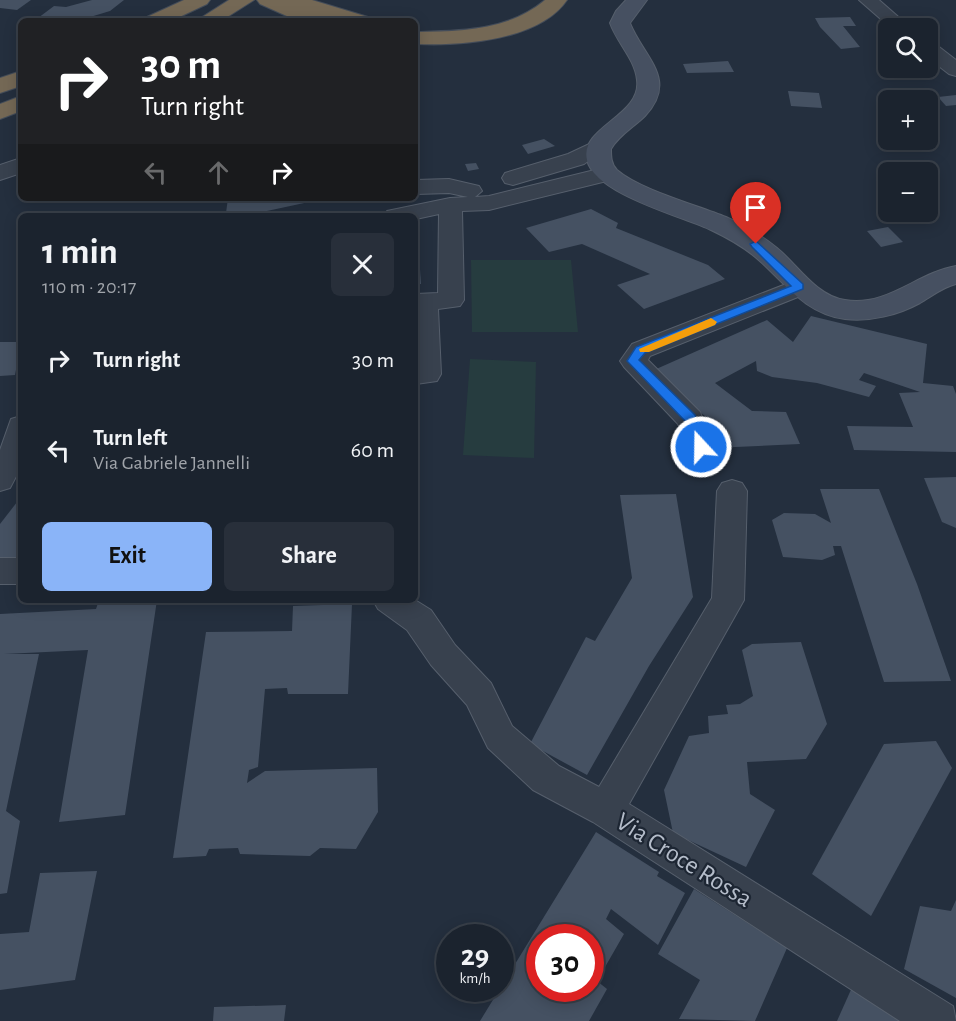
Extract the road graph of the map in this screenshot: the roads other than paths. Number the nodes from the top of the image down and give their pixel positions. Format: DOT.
graph roads {
  1 [pos="161,0"];
  2 [pos="200,0"];
  3 [pos="255,0"];
  4 [pos="534,0"];
  5 [pos="557,0"];
  6 [pos="637,0"];
  7 [pos="868,0"];
  8 [pos="294,4"];
  9 [pos="136,18"];
  10 [pos="161,18"];
  11 [pos="213,18"];
  12 [pos="310,18"];
  13 [pos="349,18"];
  14 [pos="890,18"];
  15 [pos="418,30"];
  16 [pos="418,38"];
  17 [pos="938,55"];
  18 [pos="956,70"];
  19 [pos="18,79"];
  20 [pos="0,86"];
  21 [pos="18,105"];
  22 [pos="0,112"];
  23 [pos="600,145"];
  24 [pos="18,166"];
  25 [pos="0,173"];
  26 [pos="607,174"];
  27 [pos="418,187"];
  28 [pos="471,191"];
  29 [pos="450,205"];
  30 [pos="410,213"];
  31 [pos="956,275"];
  32 [pos="799,287"];
  33 [pos="418,304"];
  34 [pos="418,304"];
  35 [pos="418,375"];
  36 [pos="18,438"];
  37 [pos="701,447"];
  38 [pos="0,480"];
  39 [pos="732,491"];
  40 [pos="0,572"];
  41 [pos="18,572"];
  42 [pos="394,603"];
  43 [pos="606,810"];
  44 [pos="938,1021"];
  1 -- 9 [label="highway"];
  2 -- 10 [label="highway"];
  3 -- 8 [label="highway"];
  3 -- 11 [label="highway"];
  4 -- 15 [label="highway"];
  5 -- 16 [label="highway"];
  6 -- 23 [label="main road"];
  7 -- 14 [label="street"];
  8 -- 12 [label="highway"];
  8 -- 13 [label="highway"];
  17 -- 18 [label="street"];
  19 -- 20 [label="highway"];
  21 -- 22 [label="highway"];
  23 -- 26 [label="main road"];
  23 -- 28 [label="street"];
  24 -- 25 [label="street"];
  26 -- 29 [label="street"];
  26 -- 32 [label="main road"];
  27 -- 28 [label="street"];
  28 -- 29 [label="street"];
  29 -- 30 [label="street"];
  29 -- 33 [label="street"];
  31 -- 32 [label="main road"];
  32 -- 37 [label="street"];
  34 -- 35 [label="street"];
  36 -- 38 [label="street"];
  39 -- 43 [label="street, Via Croce Rossa"];
  40 -- 41 [label="street"];
  42 -- 43 [label="street"];
  43 -- 44 [label="street, Via Croce Rossa"];
}
